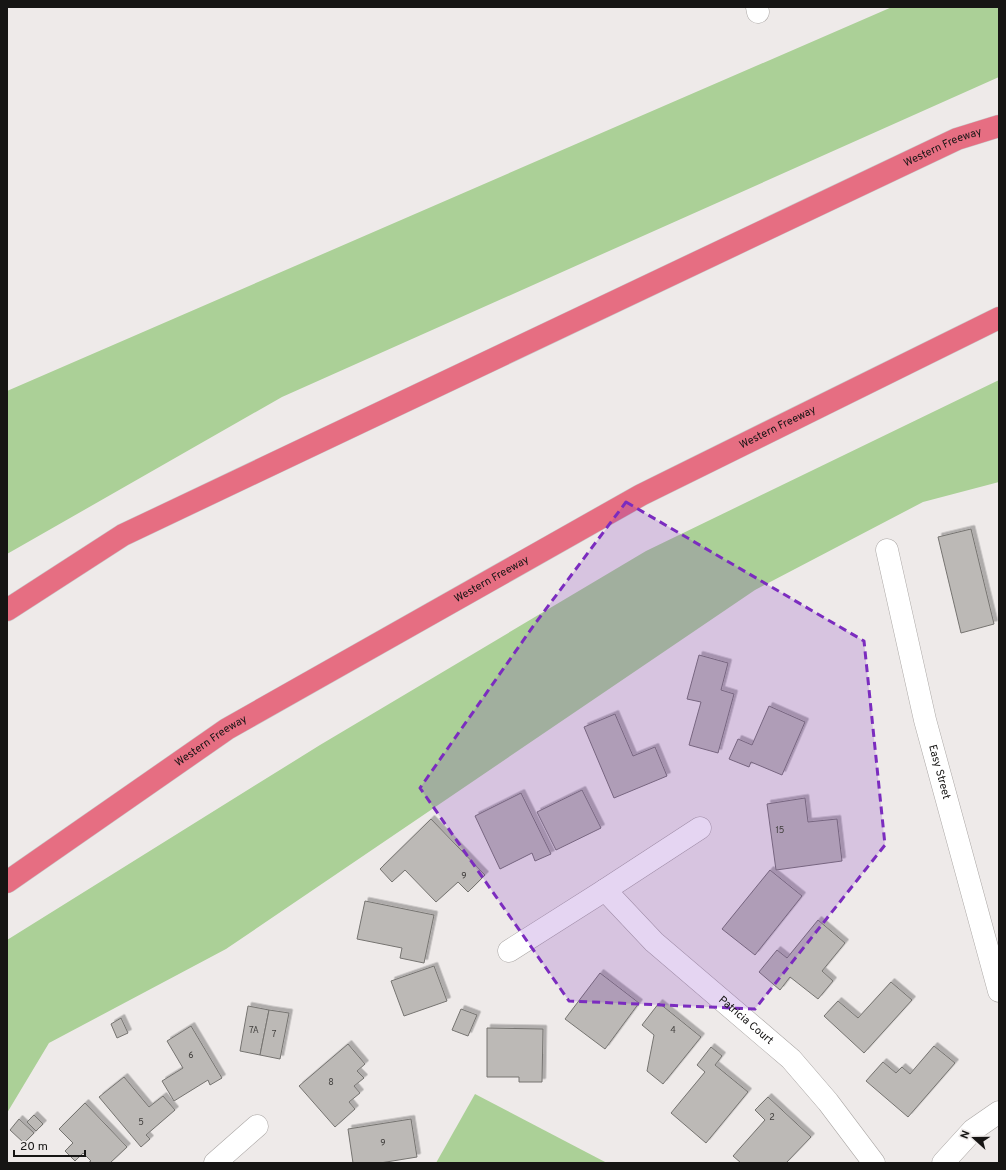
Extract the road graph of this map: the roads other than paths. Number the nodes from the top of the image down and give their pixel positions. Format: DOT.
graph roads {
  1 [pos="999,126"];
  2 [pos="999,318"];
  3 [pos="887,550"];
  4 [pos="7,610"];
  5 [pos="700,828"];
  6 [pos="7,882"];
  7 [pos="605,890"];
  8 [pos="509,951"];
  9 [pos="999,992"];
  10 [pos="999,1112"];
  11 [pos="257,1126"];
  12 [pos="215,1163"];
  13 [pos="874,1163"];
  14 [pos="943,1163"];
  1 -- 4 [label="highway, Western Freeway"];
  2 -- 6 [label="highway, Western Freeway"];
  3 -- 9 [label="street, Easy Street"];
  5 -- 7 [label="street"];
  7 -- 8 [label="street"];
  7 -- 13 [label="street, Patricia Court"];
  10 -- 14 [label="street"];
  11 -- 12 [label="street"];
}
